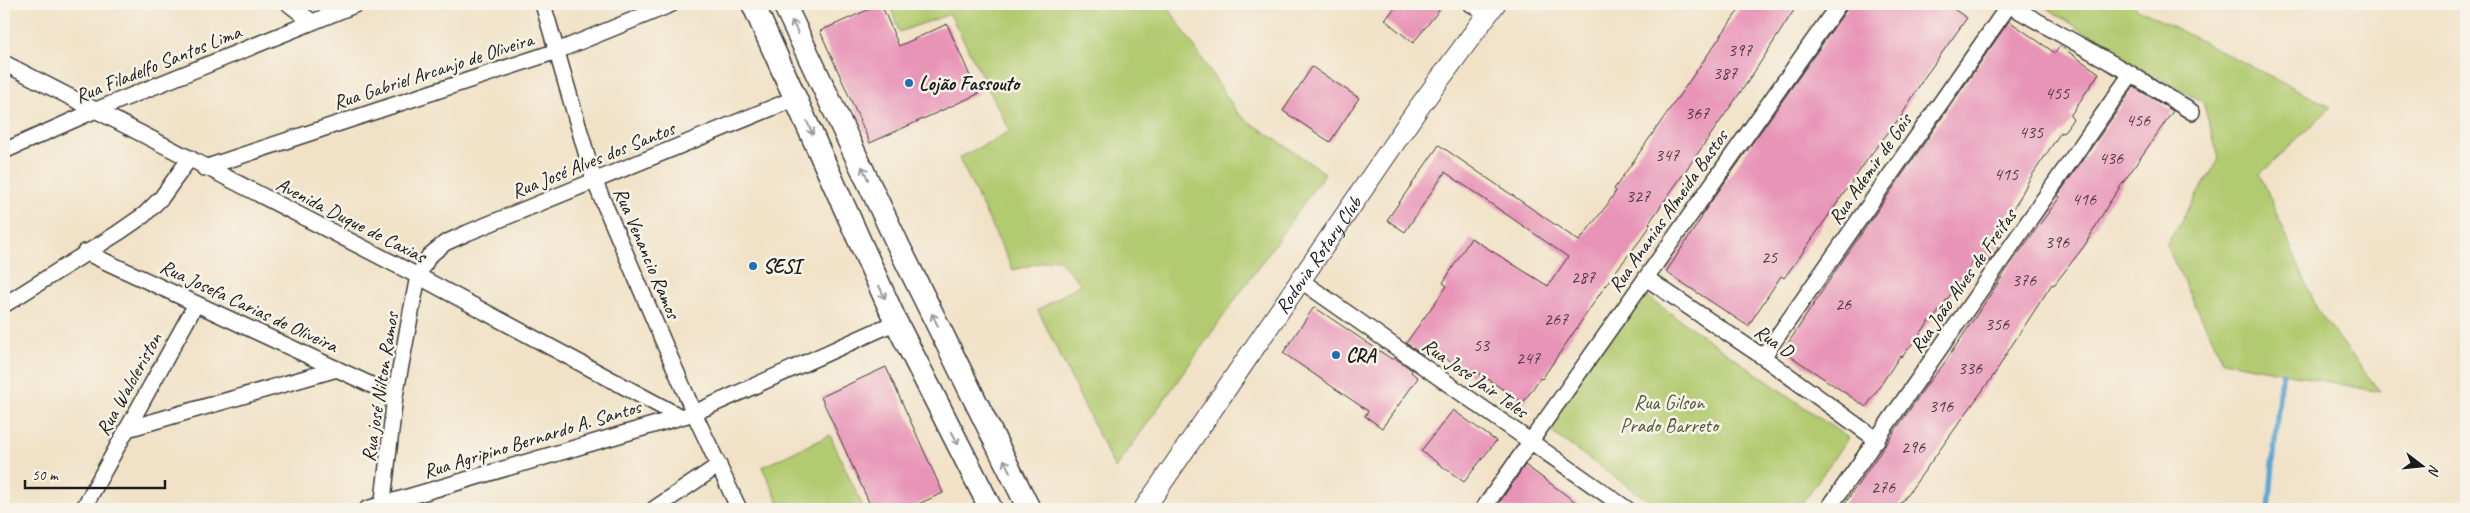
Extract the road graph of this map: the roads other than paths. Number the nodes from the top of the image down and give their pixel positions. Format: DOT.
graph roads {
  1 [pos="289,4"];
  2 [pos="357,4"];
  3 [pos="543,4"];
  4 [pos="672,4"];
  5 [pos="753,4"];
  6 [pos="784,4"];
  7 [pos="1839,4"];
  8 [pos="2008,4"];
  9 [pos="1484,7"];
  10 [pos="312,22"];
  11 [pos="557,51"];
  12 [pos="4,63"];
  13 [pos="2131,74"];
  14 [pos="796,98"];
  15 [pos="96,110"];
  16 [pos="2192,112"];
  17 [pos="4,151"];
  18 [pos="190,158"];
  19 [pos="204,168"];
  20 [pos="594,180"];
  21 [pos="900,249"];
  22 [pos="85,252"];
  23 [pos="871,267"];
  24 [pos="418,276"];
  25 [pos="1646,278"];
  26 [pos="1300,280"];
  27 [pos="196,304"];
  28 [pos="4,305"];
  29 [pos="896,322"];
  30 [pos="1763,357"];
  31 [pos="337,369"];
  32 [pos="396,396"];
  33 [pos="686,414"];
  34 [pos="127,429"];
  35 [pos="1877,440"];
  36 [pos="1531,442"];
  37 [pos="719,465"];
  38 [pos="676,494"];
  39 [pos="382,507"];
  40 [pos="83,509"];
  41 [pos="367,509"];
  42 [pos="654,509"];
  43 [pos="671,509"];
  44 [pos="739,509"];
  45 [pos="991,509"];
  46 [pos="1029,509"];
  47 [pos="1144,509"];
  48 [pos="1483,509"];
  49 [pos="1627,509"];
  50 [pos="1828,509"];
  1 -- 10 [label="street"];
  2 -- 10 [label="street, Rua Filadelfo Santos Lima"];
  3 -- 11 [label="street, Rua Venancio Ramos"];
  4 -- 11 [label="street, Rua Gabriel Arcanjo de Oliveira"];
  5 -- 14 [label="main road"];
  21 -- 6 [label="main road, one-way"];
  7 -- 25 [label="street, Rua Ananias Almeida Bastos"];
  8 -- 13 [label="street"];
  8 -- 30 [label="street, Rua Ademir de Gois"];
  9 -- 26 [label="main road, Rodovia Rotary Club"];
  10 -- 15 [label="street, Rua Filadelfo Santos Lima"];
  11 -- 19 [label="street, Rua Gabriel Arcanjo de Oliveira"];
  11 -- 20 [label="street, Rua Venancio Ramos"];
  12 -- 15 [label="street, Avenida Duque de Caxias"];
  13 -- 16 [label="street"];
  13 -- 35 [label="street, Rua João Alves de Freitas"];
  14 -- 20 [label="street, Rua José Alves dos Santos"];
  14 -- 23 [label="main road, one-way"];
  15 -- 17 [label="street, Rua Filadelfo Santos Lima"];
  15 -- 18 [label="street, Avenida Duque de Caxias"];
  18 -- 19 [label="street, Avenida Duque de Caxias"];
  18 -- 22 [label="street"];
  19 -- 24 [label="street, Avenida Duque de Caxias"];
  20 -- 24 [label="street, Rua José Alves dos Santos"];
  20 -- 33 [label="street, Rua Venancio Ramos"];
  21 -- 23 [label="main road"];
  46 -- 21 [label="main road, one-way"];
  22 -- 27 [label="street, Rua Josefa Carias de Oliveira"];
  22 -- 28 [label="street"];
  23 -- 29 [label="main road, one-way"];
  24 -- 32 [label="street, Rua josé Nilton Ramos"];
  24 -- 33 [label="street, Avenida Duque de Caxias"];
  25 -- 30 [label="street, Rua D"];
  25 -- 36 [label="street, Rua Ananias Almeida Bastos"];
  26 -- 36 [label="street, Rua José Jair Teles"];
  26 -- 47 [label="main road, Rodovia Rotary Club"];
  27 -- 31 [label="street, Rua Josefa Carias de Oliveira"];
  27 -- 34 [label="street, Rua Walcleriston"];
  29 -- 33 [label="street, Rua Agripino Bernardo A. Santos"];
  29 -- 45 [label="main road, one-way"];
  30 -- 35 [label="street, Rua D"];
  31 -- 32 [label="street, Rua Josefa Carias de Oliveira"];
  31 -- 34 [label="street"];
  32 -- 39 [label="street, Rua josé Nilton Ramos"];
  33 -- 37 [label="street, Rua Venancio Ramos"];
  33 -- 39 [label="street, Rua Agripino Bernardo A. Santos"];
  34 -- 40 [label="street, Rua Walcleriston"];
  35 -- 50 [label="street, Rua João Alves de Freitas"];
  36 -- 48 [label="street, Rua Ananias Almeida Bastos"];
  36 -- 49 [label="street, Rua José Jair Teles"];
  37 -- 38 [label="street"];
  37 -- 44 [label="street, Rua Venancio Ramos"];
  38 -- 42 [label="street"];
  38 -- 43 [label="street"];
  39 -- 41 [label="street, Rua Agripino Bernardo A. Santos"];
}
